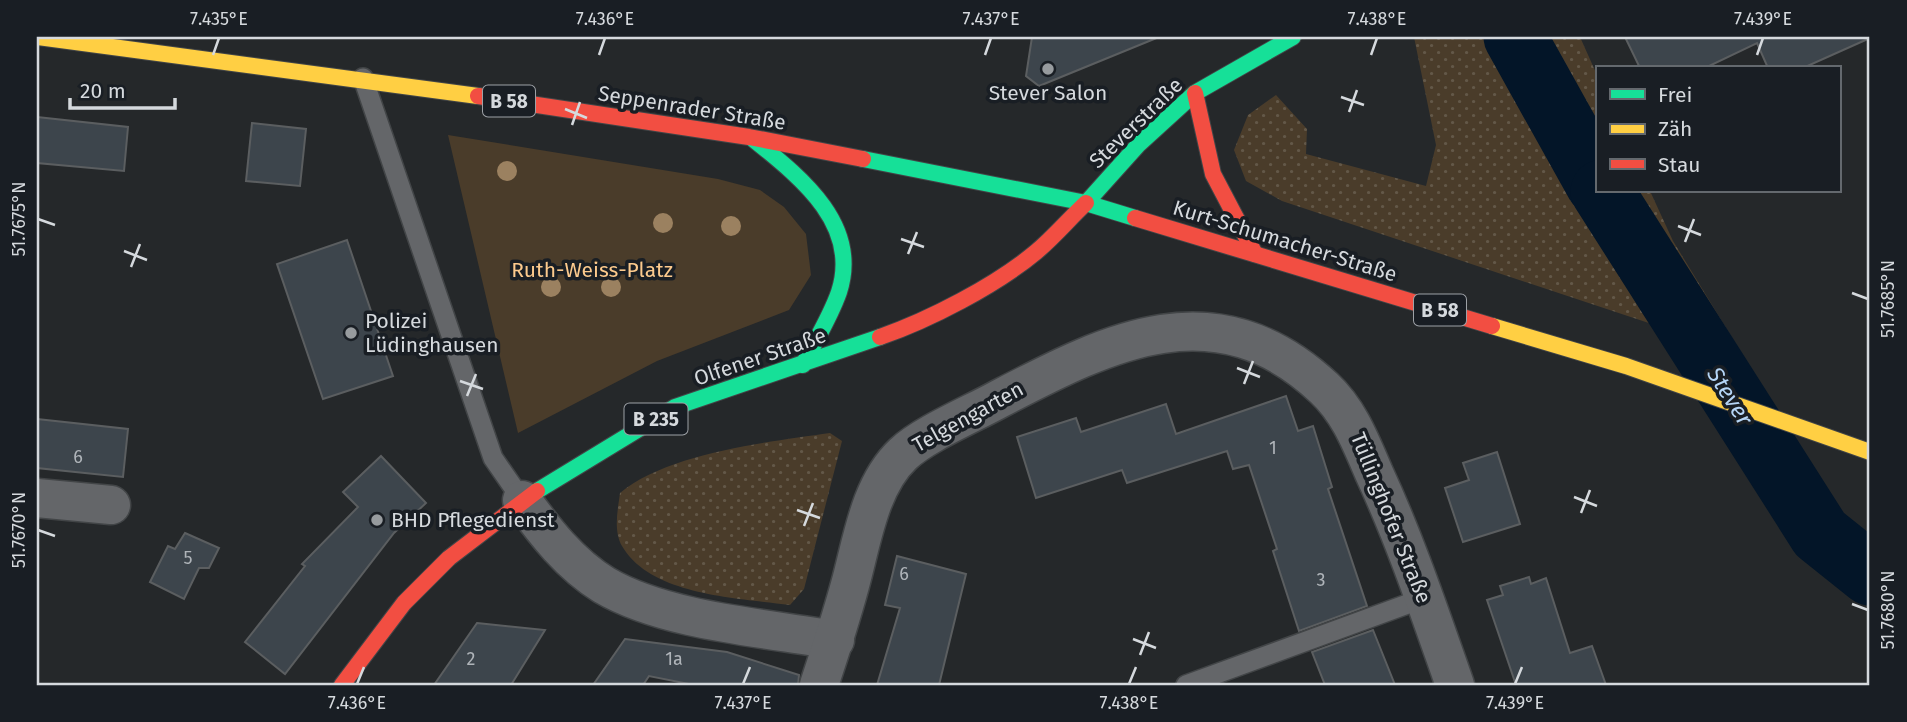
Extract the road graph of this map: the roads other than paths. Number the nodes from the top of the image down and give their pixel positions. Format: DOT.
graph roads {
  1 [pos="38,37"];
  2 [pos="1293,37"];
  3 [pos="363,78"];
  4 [pos="1195,93"];
  5 [pos="749,137"];
  6 [pos="1086,203"];
  7 [pos="1255,254"];
  8 [pos="1140,337"];
  9 [pos="803,365"];
  10 [pos="1870,452"];
  11 [pos="37,498"];
  12 [pos="522,500"];
  13 [pos="111,505"];
  14 [pos="1424,598"];
  15 [pos="835,640"];
  16 [pos="342,685"];
  17 [pos="819,685"];
  18 [pos="1186,685"];
  19 [pos="1455,685"];
  1 -- 3 [label="main road, Seppenrader Straße / B 58"];
  2 -- 4 [label="main road, Steverstraße"];
  3 -- 5 [label="main road, Seppenrader Straße / B 58"];
  3 -- 12 [label="lane"];
  4 -- 6 [label="main road, Steverstraße"];
  4 -- 7 [label="main road"];
  5 -- 6 [label="main road, Seppenrader Straße / B 58"];
  5 -- 9 [label="main road"];
  6 -- 7 [label="main road, Kurt-Schumacher-Straße / B 58"];
  6 -- 9 [label="main road, Olfener Straße / B 235"];
  7 -- 10 [label="main road, Kurt-Schumacher-Straße / B 58"];
  8 -- 14 [label="street, Tüllinghofer Straße"];
  8 -- 15 [label="street, Telgengarten"];
  9 -- 12 [label="main road, Olfener Straße / B 235"];
  11 -- 13 [label="street"];
  12 -- 15 [label="street"];
  12 -- 16 [label="main road, Olfener Straße / B 235"];
  14 -- 18 [label="lane"];
  14 -- 19 [label="street, Tüllinghofer Straße"];
  15 -- 17 [label="street, Telgengarten"];
}
